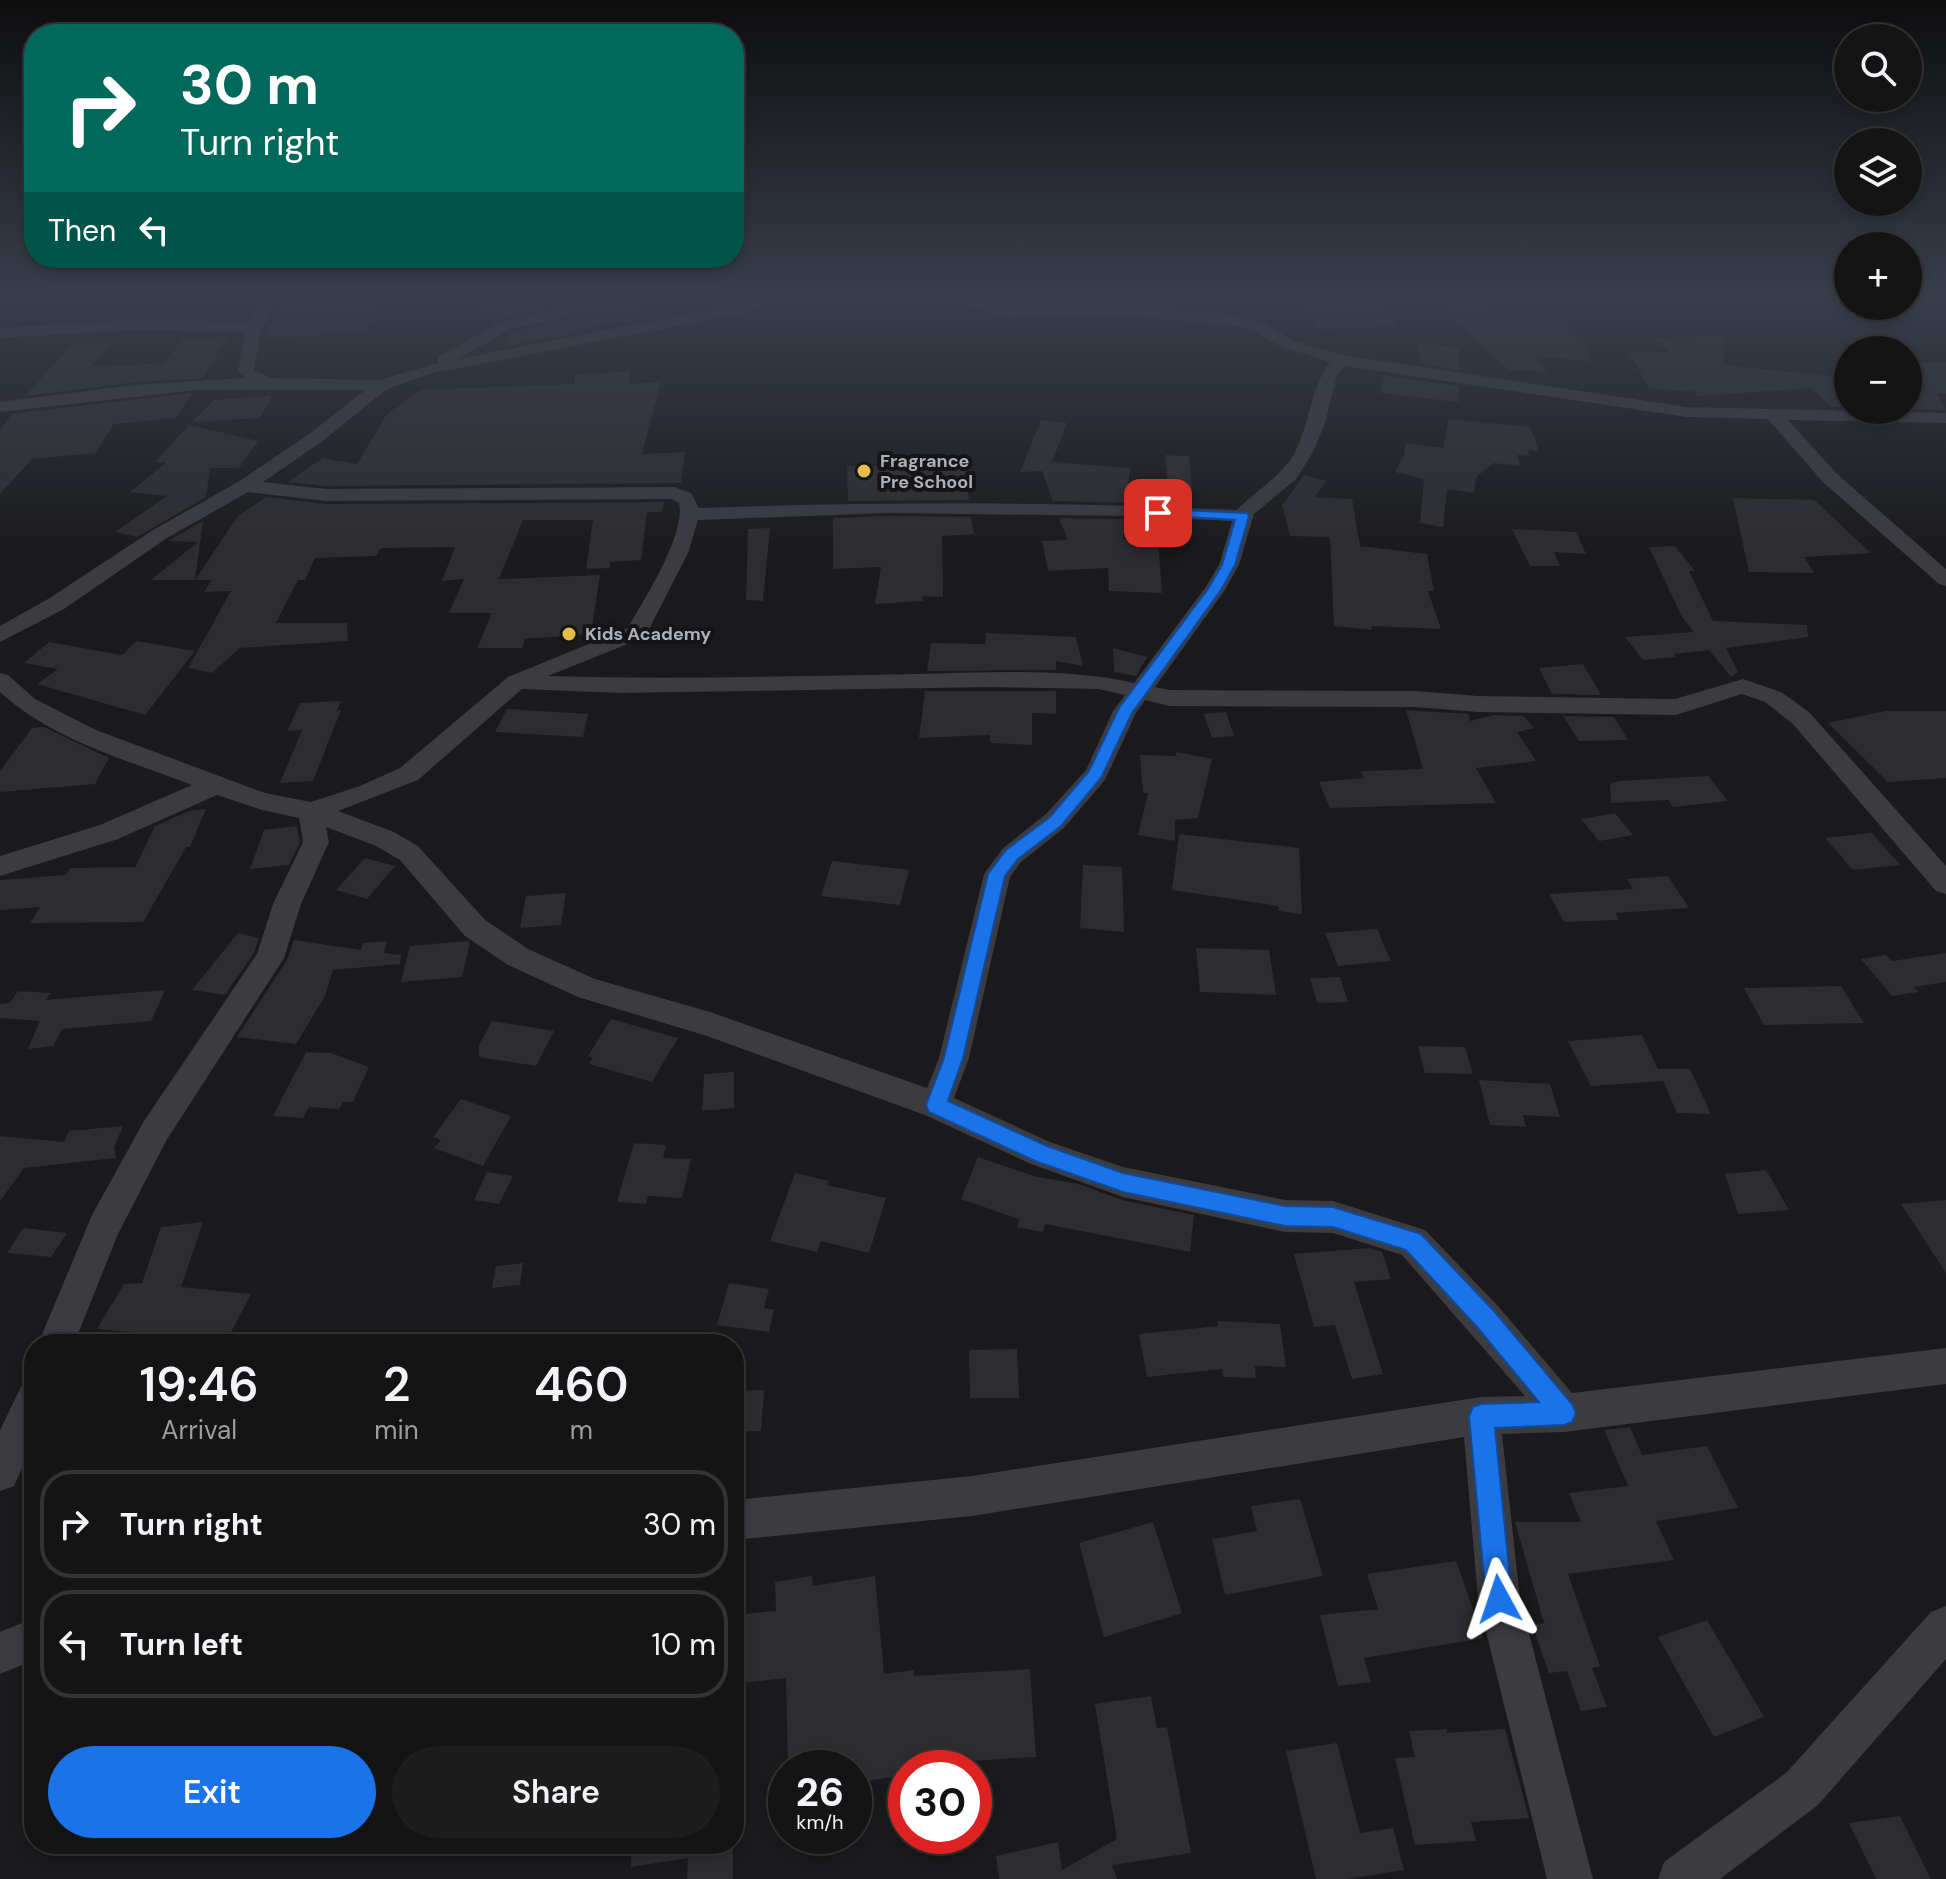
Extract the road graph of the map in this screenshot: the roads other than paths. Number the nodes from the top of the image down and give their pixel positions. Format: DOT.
graph roads {
  1 [pos="263,381"];
  2 [pos="394,381"];
  3 [pos="1327,381"];
  4 [pos="1478,381"];
  5 [pos="268,383"];
  6 [pos="381,385"];
  7 [pos="0,407"];
  8 [pos="1775,416"];
  9 [pos="1946,418"];
  10 [pos="245,486"];
  11 [pos="690,514"];
  12 [pos="1243,516"];
  13 [pos="1946,580"];
  14 [pos="0,635"];
  15 [pos="0,680"];
  16 [pos="516,682"];
  17 [pos="1141,689"];
  18 [pos="216,785"];
  19 [pos="311,811"];
  20 [pos="0,866"];
  21 [pos="1946,884"];
  22 [pos="936,1105"];
  23 [pos="60,1334"];
  24 [pos="1946,1366"];
  25 [pos="1564,1413"];
  26 [pos="1481,1416"];
  27 [pos="24,1421"];
  28 [pos="0,1472"];
  29 [pos="744,1519"];
  30 [pos="1946,1627"];
  31 [pos="24,1643"];
  32 [pos="0,1653"];
  33 [pos="1570,1879"];
  34 [pos="1681,1879"];
  1 -- 5 [label="street"];
  2 -- 6 [label="street"];
  3 -- 12 [label="street"];
  4 -- 8 [label="street"];
  5 -- 6 [label="street"];
  5 -- 7 [label="street"];
  6 -- 10 [label="street"];
  8 -- 9 [label="street"];
  8 -- 13 [label="street"];
  10 -- 11 [label="street"];
  10 -- 14 [label="street"];
  11 -- 12 [label="street"];
  11 -- 16 [label="street"];
  12 -- 17 [label="street"];
  15 -- 18 [label="street"];
  16 -- 17 [label="street"];
  16 -- 19 [label="street"];
  17 -- 21 [label="street"];
  17 -- 22 [label="street"];
  18 -- 19 [label="street"];
  18 -- 20 [label="street"];
  19 -- 22 [label="street"];
  19 -- 23 [label="street"];
  22 -- 25 [label="street"];
  24 -- 25 [label="street"];
  25 -- 26 [label="street"];
  26 -- 29 [label="street"];
  26 -- 33 [label="street"];
  27 -- 28 [label="street"];
  30 -- 34 [label="street"];
  31 -- 32 [label="street"];
}
